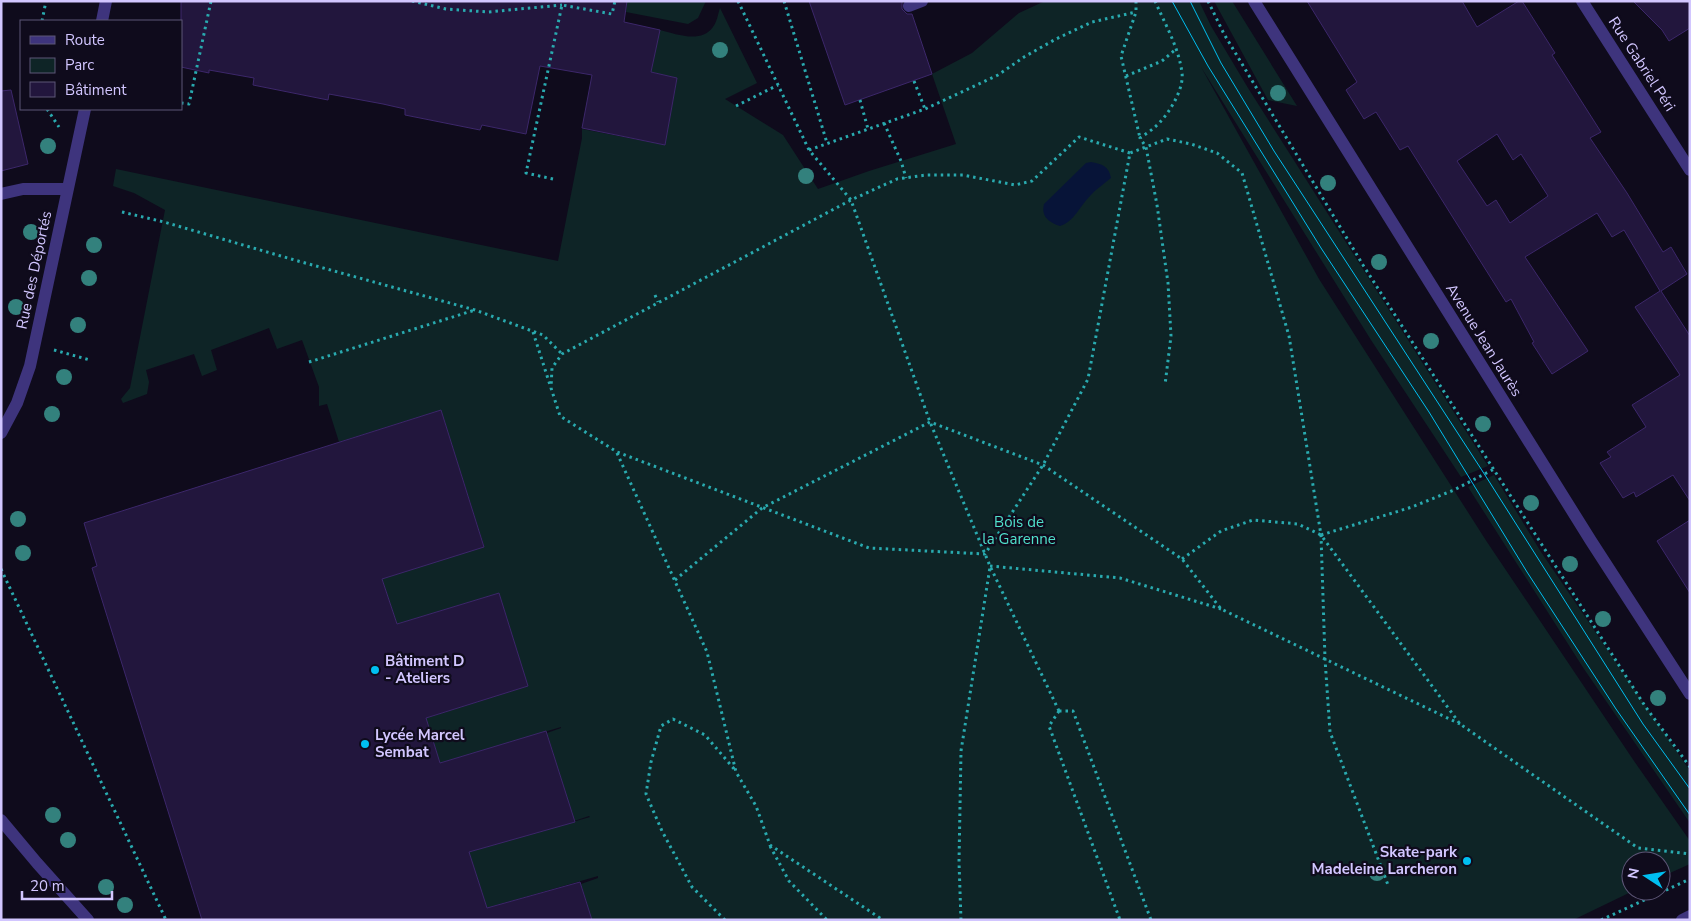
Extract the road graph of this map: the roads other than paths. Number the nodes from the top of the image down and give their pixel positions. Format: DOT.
graph roads {
  1 [pos="106,1"];
  2 [pos="922,1"];
  3 [pos="1254,1"];
  4 [pos="1582,1"];
  5 [pos="909,6"];
  6 [pos="102,20"];
  7 [pos="85,110"];
  8 [pos="1690,170"];
  9 [pos="68,189"];
  10 [pos="1,194"];
  11 [pos="1,433"];
  12 [pos="1690,694"];
  13 [pos="1,820"];
  14 [pos="1690,916"];
  15 [pos="88,920"];
  16 [pos="1682,920"];
  1 -- 6 [label="street"];
  2 -- 5 [label="street"];
  3 -- 12 [label="street, Avenue Jean Jaurès"];
  4 -- 8 [label="street, Rue Gabriel Péri"];
  7 -- 9 [label="street, Rue des Déportés"];
  9 -- 10 [label="street"];
  9 -- 11 [label="street, Rue des Déportés"];
  13 -- 15 [label="street"];
  14 -- 16 [label="street"];
}
